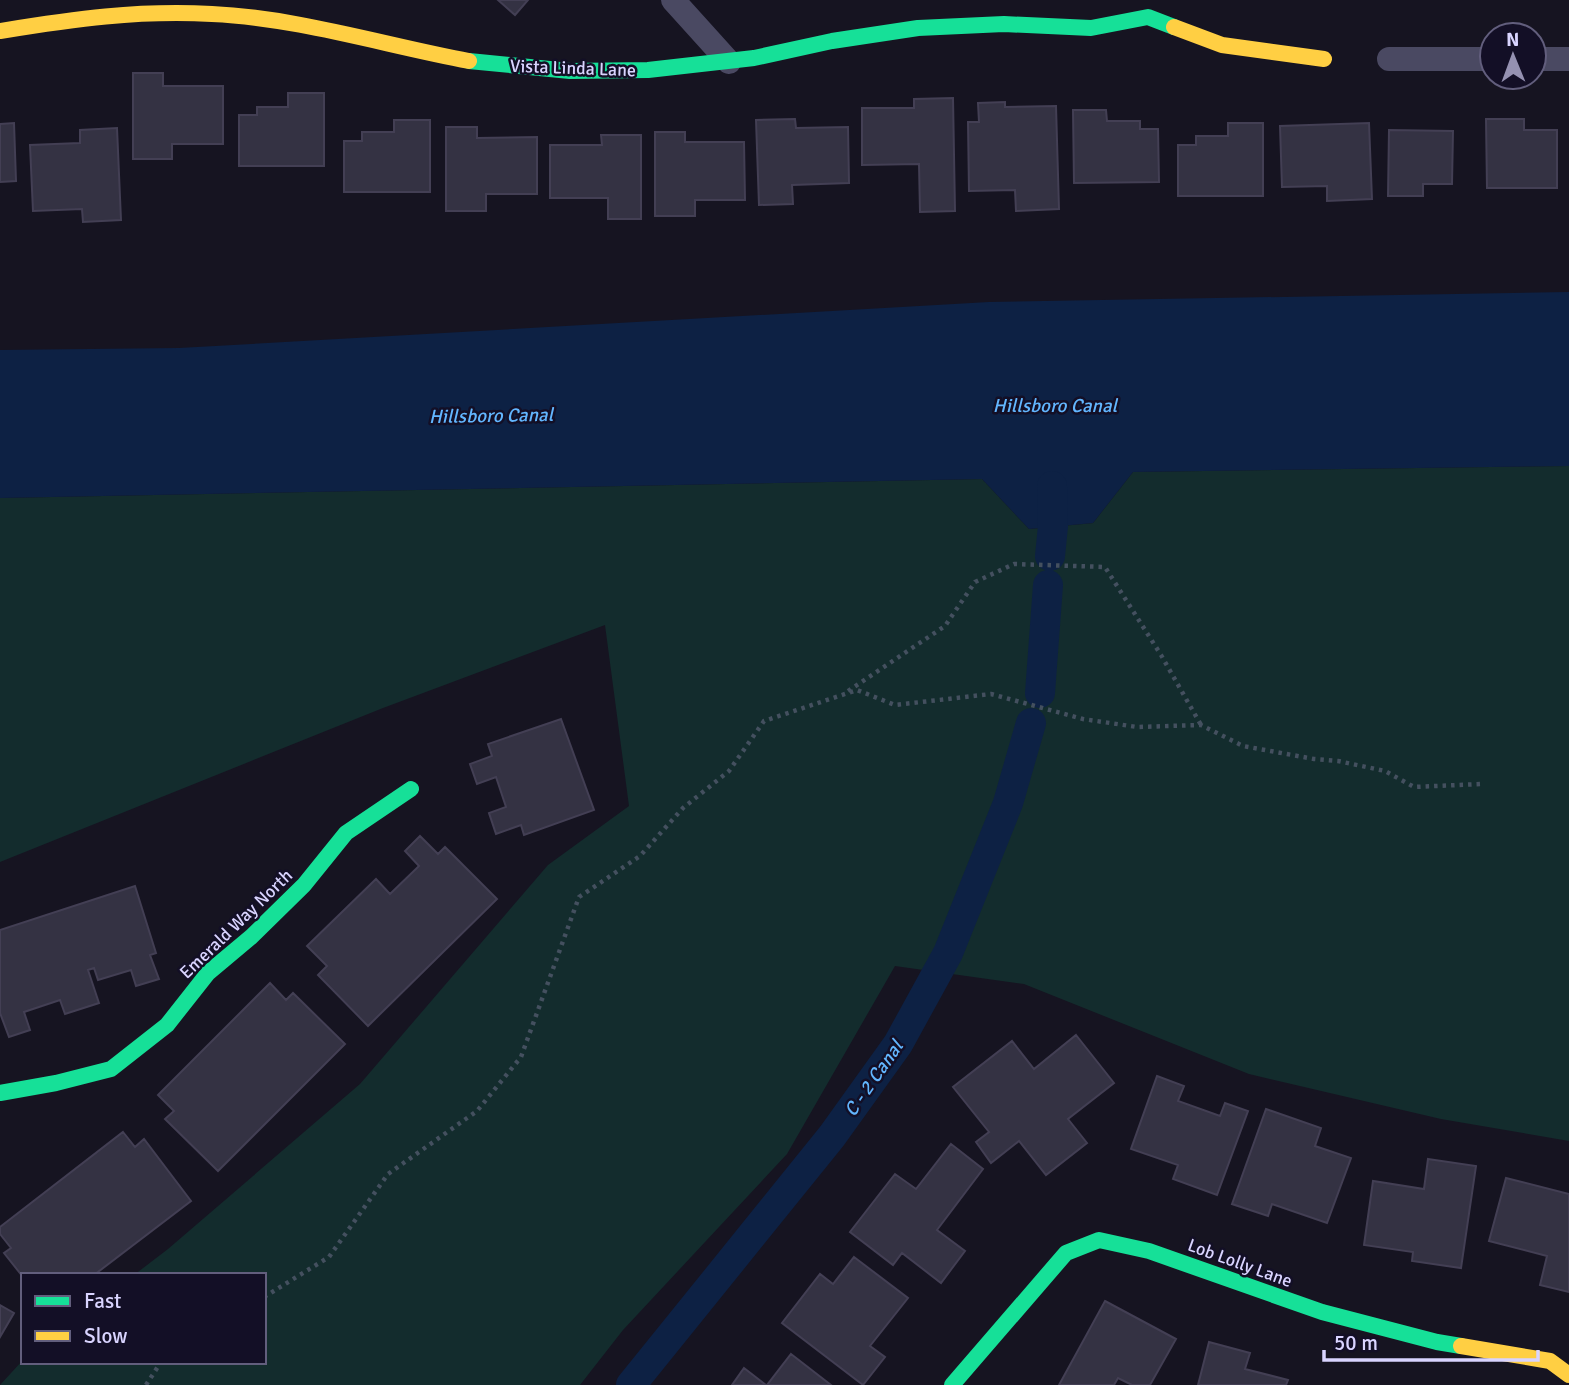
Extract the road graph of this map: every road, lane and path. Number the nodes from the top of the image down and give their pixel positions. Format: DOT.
graph roads {
  1 [pos="673,0"];
  2 [pos="1143,9"];
  3 [pos="0,31"];
  4 [pos="1324,59"];
  5 [pos="1389,60"];
  6 [pos="1478,60"];
  7 [pos="1548,60"];
  8 [pos="1569,60"];
  9 [pos="729,62"];
  10 [pos="842,695"];
  11 [pos="1201,725"];
  12 [pos="1480,784"];
  13 [pos="411,789"];
  14 [pos="0,1093"];
  15 [pos="266,1296"];
  16 [pos="160,1364"];
  17 [pos="1569,1375"];
  18 [pos="146,1385"];
  19 [pos="951,1385"];
  1 -- 9 [label="street"];
  2 -- 4 [label="street, Vista Linda Lane"];
  2 -- 9 [label="street, Vista Linda Lane"];
  3 -- 9 [label="street, Vista Linda Lane"];
  5 -- 6 [label="street"];
  7 -- 8 [label="street"];
  10 -- 11 [label="path"];
  10 -- 11 [label="path"];
  10 -- 15 [label="path"];
  11 -- 12 [label="path"];
  13 -- 14 [label="street, Emerald Way North"];
  16 -- 18 [label="path"];
  17 -- 19 [label="street, Lob Lolly Lane"];
}
